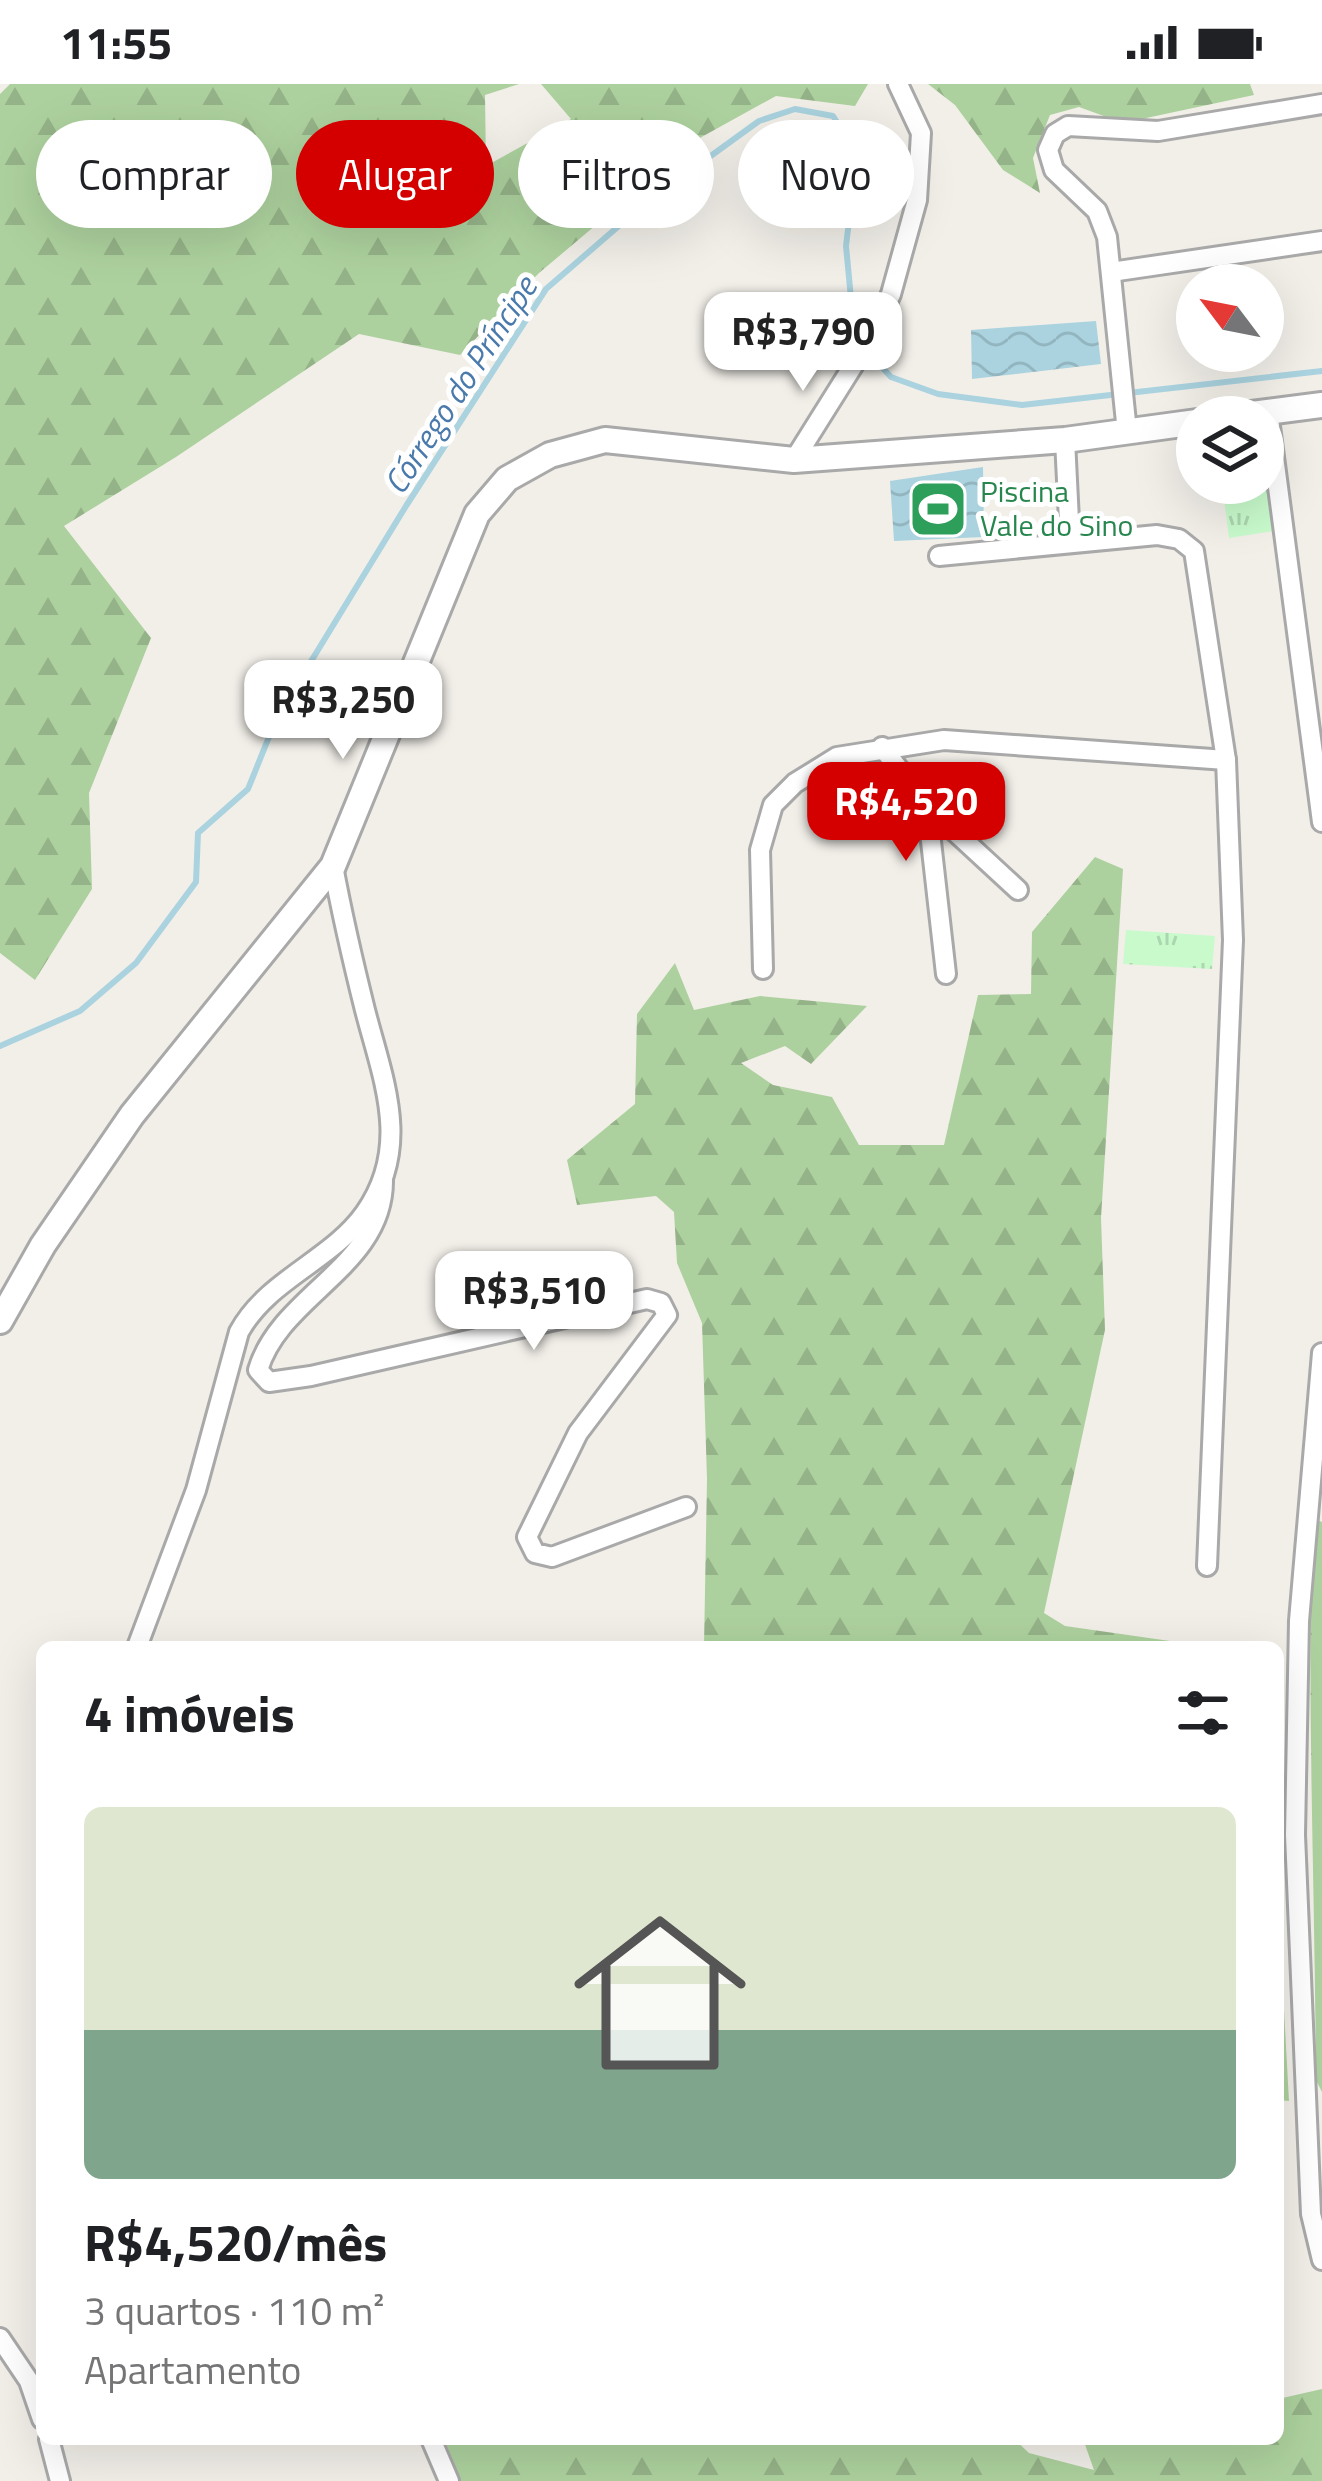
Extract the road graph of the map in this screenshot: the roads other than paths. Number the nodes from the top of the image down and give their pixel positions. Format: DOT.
graph roads {
  1 [pos="898,84"];
  2 [pos="1322,104"];
  3 [pos="1322,241"];
  4 [pos="1111,272"];
  5 [pos="1322,405"];
  6 [pos="1284,409"];
  7 [pos="1125,419"];
  8 [pos="1176,421"];
  9 [pos="1065,440"];
  10 [pos="794,460"];
  11 [pos="1280,504"];
  12 [pos="1070,541"];
  13 [pos="939,556"];
  14 [pos="882,747"];
  15 [pos="1226,760"];
  16 [pos="927,806"];
  17 [pos="1322,821"];
  18 [pos="333,866"];
  19 [pos="1018,890"];
  20 [pos="764,969"];
  21 [pos="946,974"];
  22 [pos="383,1181"];
  23 [pos="0,1321"];
  24 [pos="1322,1353"];
  25 [pos="686,1507"];
  26 [pos="1207,1566"];
  27 [pos="139,1641"];
  28 [pos="1322,2260"];
  29 [pos="0,2338"];
  30 [pos="36,2401"];
  31 [pos="51,2445"];
  32 [pos="433,2445"];
  33 [pos="60,2481"];
  34 [pos="449,2481"];
  1 -- 10 [label="street"];
  2 -- 4 [label="street"];
  3 -- 4 [label="street"];
  4 -- 7 [label="street"];
  5 -- 6 [label="street"];
  7 -- 8 [label="street"];
  7 -- 9 [label="street"];
  9 -- 10 [label="street"];
  9 -- 12 [label="street"];
  10 -- 18 [label="street"];
  11 -- 17 [label="street"];
  12 -- 13 [label="street"];
  12 -- 15 [label="street"];
  14 -- 15 [label="street"];
  14 -- 16 [label="street"];
  14 -- 20 [label="street"];
  15 -- 26 [label="street"];
  16 -- 19 [label="street"];
  16 -- 21 [label="street"];
  18 -- 22 [label="street"];
  18 -- 23 [label="street"];
  22 -- 25 [label="street"];
  22 -- 27 [label="street"];
  24 -- 28 [label="street"];
  29 -- 30 [label="street"];
  31 -- 33 [label="street"];
  32 -- 34 [label="street"];
}
